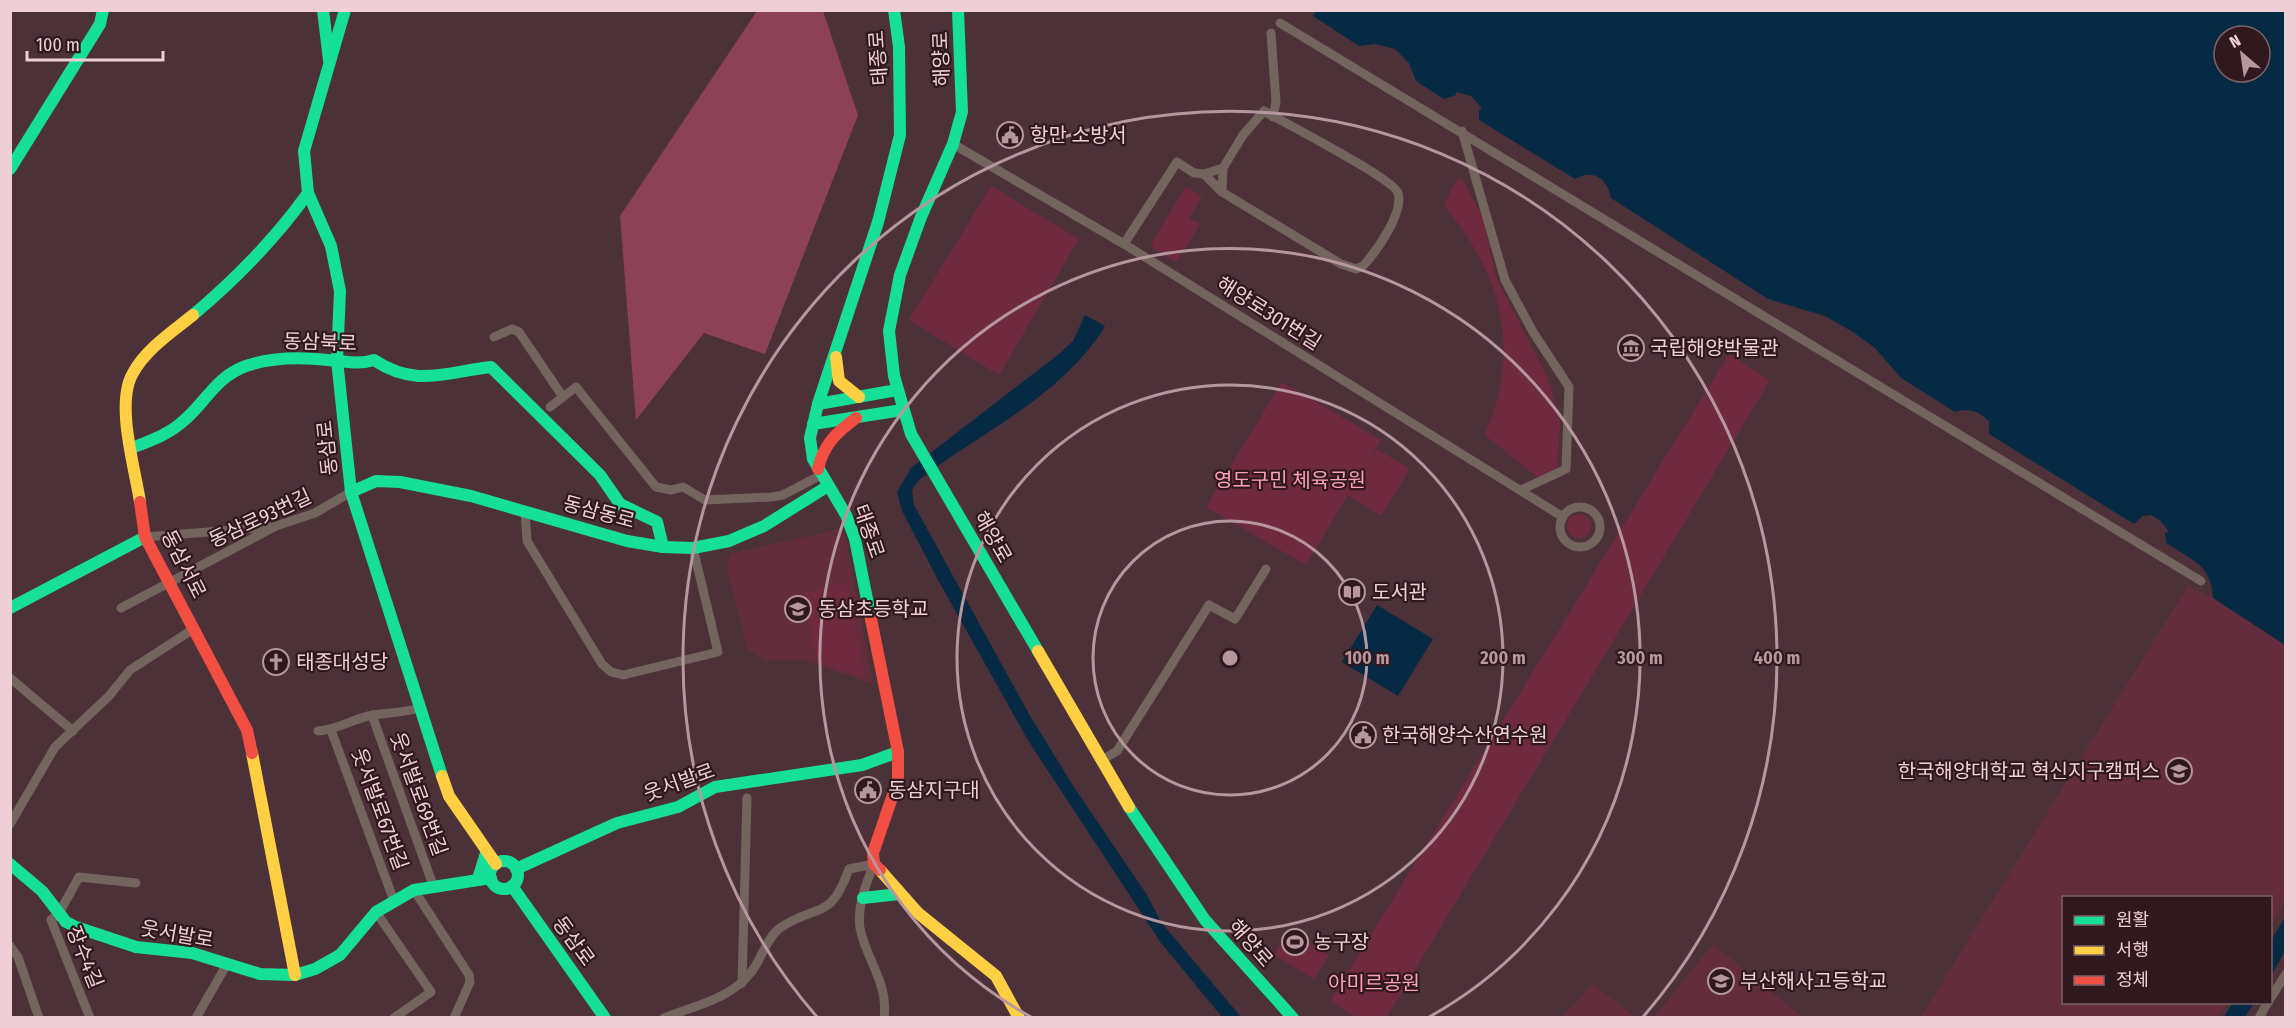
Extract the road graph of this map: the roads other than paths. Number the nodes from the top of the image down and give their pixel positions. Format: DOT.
graph roads {
  1 [pos="103,10"];
  2 [pos="323,10"];
  3 [pos="894,10"];
  4 [pos="958,10"];
  5 [pos="346,12"];
  6 [pos="1280,23"];
  7 [pos="1271,33"];
  8 [pos="330,65"];
  9 [pos="1274,117"];
  10 [pos="1462,131"];
  11 [pos="953,144"];
  12 [pos="1223,168"];
  13 [pos="10,169"];
  14 [pos="1204,174"];
  15 [pos="1222,192"];
  16 [pos="308,193"];
  17 [pos="1124,244"];
  18 [pos="494,337"];
  19 [pos="836,353"];
  20 [pos="337,360"];
  21 [pos="897,390"];
  22 [pos="563,397"];
  23 [pos="858,397"];
  24 [pos="818,404"];
  25 [pos="550,407"];
  26 [pos="902,410"];
  27 [pos="858,417"];
  28 [pos="813,424"];
  29 [pos="132,448"];
  30 [pos="819,473"];
  31 [pos="828,486"];
  32 [pos="1521,490"];
  33 [pos="351,492"];
  34 [pos="525,511"];
  35 [pos="1563,517"];
  36 [pos="276,526"];
  37 [pos="146,537"];
  38 [pos="663,547"];
  39 [pos="693,548"];
  40 [pos="1266,569"];
  41 [pos="2202,581"];
  42 [pos="170,582"];
  43 [pos="10,608"];
  44 [pos="121,608"];
  45 [pos="195,628"];
  46 [pos="10,678"];
  47 [pos="421,708"];
  48 [pos="372,715"];
  49 [pos="331,730"];
  50 [pos="73,731"];
  51 [pos="318,731"];
  52 [pos="898,752"];
  53 [pos="1102,760"];
  54 [pos="747,798"];
  55 [pos="10,824"];
  56 [pos="486,853"];
  57 [pos="10,864"];
  58 [pos="496,864"];
  59 [pos="874,864"];
  60 [pos="516,869"];
  61 [pos="485,878"];
  62 [pos="136,883"];
  63 [pos="433,885"];
  64 [pos="512,886"];
  65 [pos="414,890"];
  66 [pos="899,894"];
  67 [pos="863,898"];
  68 [pos="394,901"];
  69 [pos="376,912"];
  70 [pos="59,914"];
  71 [pos="10,946"];
  72 [pos="227,964"];
  73 [pos="2286,974"];
  74 [pos="295,975"];
  75 [pos="742,983"];
  76 [pos="2272,998"];
  77 [pos="2268,1004"];
  78 [pos="39,1017"];
  79 [pos="90,1017"];
  80 [pos="195,1017"];
  81 [pos="394,1017"];
  82 [pos="454,1017"];
  83 [pos="605,1017"];
  84 [pos="664,1017"];
  85 [pos="884,1017"];
  86 [pos="1019,1017"];
  87 [pos="1293,1017"];
  88 [pos="2259,1017"];
  1 -- 13 [label="main road"];
  2 -- 8 [label="main road"];
  3 -- 19 [label="main road, 태종로"];
  4 -- 11 [label="main road, 해양로"];
  5 -- 8 [label="main road, 동삼로"];
  6 -- 10 [label="street"];
  7 -- 9 [label="street"];
  8 -- 16 [label="main road, 동삼로"];
  9 -- 12 [label="street"];
  9 -- 15 [label="street"];
  10 -- 32 [label="street"];
  10 -- 41 [label="street"];
  11 -- 17 [label="street, 해양로301번길"];
  11 -- 21 [label="main road, 해양로"];
  12 -- 14 [label="street"];
  12 -- 15 [label="street"];
  14 -- 15 [label="street"];
  14 -- 17 [label="street"];
  16 -- 20 [label="main road, 동삼로"];
  16 -- 29 [label="main road, 동삼서로"];
  17 -- 32 [label="street, 해양로301번길"];
  18 -- 22 [label="street"];
  19 -- 23 [label="main road"];
  19 -- 24 [label="main road, 태종로"];
  20 -- 29 [label="main road, 동삼북로"];
  20 -- 33 [label="main road, 동삼로"];
  20 -- 38 [label="main road, 동삼북로"];
  21 -- 23 [label="main road"];
  21 -- 26 [label="main road, 해양로"];
  22 -- 25 [label="street"];
  22 -- 30 [label="street"];
  23 -- 24 [label="main road"];
  24 -- 28 [label="main road, 태종로"];
  26 -- 27 [label="main road"];
  26 -- 53 [label="main road, 해양로"];
  27 -- 28 [label="main road"];
  27 -- 30 [label="main road"];
  28 -- 30 [label="main road, 태종로"];
  29 -- 37 [label="main road, 동삼서로"];
  30 -- 31 [label="main road, 태종로"];
  31 -- 39 [label="main road, 동삼동로"];
  31 -- 52 [label="main road, 태종로"];
  32 -- 35 [label="street, 해양로301번길"];
  33 -- 34 [label="main road, 동삼동로"];
  33 -- 36 [label="street, 동삼로93번길"];
  33 -- 47 [label="main road, 동삼로"];
  34 -- 38 [label="main road, 동삼동로"];
  34 -- 39 [label="street"];
  35 -- 35 [label="street"];
  36 -- 37 [label="street"];
  36 -- 42 [label="street, 동삼로93번길"];
  37 -- 42 [label="main road, 동삼서로"];
  37 -- 43 [label="main road"];
  38 -- 39 [label="main road, 동삼동로"];
  40 -- 53 [label="street"];
  42 -- 44 [label="street, 동삼로93번길"];
  42 -- 45 [label="main road, 동삼서로"];
  45 -- 50 [label="street"];
  45 -- 74 [label="main road, 동삼서로"];
  46 -- 50 [label="street"];
  47 -- 48 [label="street"];
  47 -- 56 [label="main road, 동삼로"];
  48 -- 49 [label="street"];
  48 -- 63 [label="street, 웃서발로69번길"];
  49 -- 51 [label="street"];
  49 -- 68 [label="street, 웃서발로67번길"];
  50 -- 55 [label="street"];
  52 -- 59 [label="main road, 태종로"];
  52 -- 60 [label="main road, 웃서발로"];
  53 -- 87 [label="main road, 해양로"];
  54 -- 75 [label="street"];
  56 -- 58 [label="main road, 동삼로"];
  56 -- 61 [label="main road"];
  57 -- 70 [label="main road, 웃서발로"];
  58 -- 60 [label="main road"];
  58 -- 61 [label="main road"];
  59 -- 66 [label="main road"];
  59 -- 67 [label="street"];
  59 -- 75 [label="street"];
  60 -- 64 [label="main road"];
  61 -- 63 [label="main road, 웃서발로"];
  61 -- 64 [label="main road"];
  62 -- 70 [label="street"];
  63 -- 65 [label="main road, 웃서발로"];
  64 -- 83 [label="main road, 동삼로"];
  65 -- 68 [label="main road, 웃서발로"];
  65 -- 82 [label="street"];
  66 -- 67 [label="main road"];
  66 -- 86 [label="main road"];
  67 -- 85 [label="street"];
  68 -- 69 [label="main road, 웃서발로"];
  69 -- 74 [label="main road, 웃서발로"];
  69 -- 81 [label="street"];
  70 -- 72 [label="main road, 웃서발로"];
  70 -- 79 [label="street, 장수4길"];
  71 -- 78 [label="street"];
  72 -- 74 [label="main road, 웃서발로"];
  72 -- 80 [label="street"];
  73 -- 76 [label="street"];
  75 -- 84 [label="street"];
  77 -- 88 [label="street"];
}
